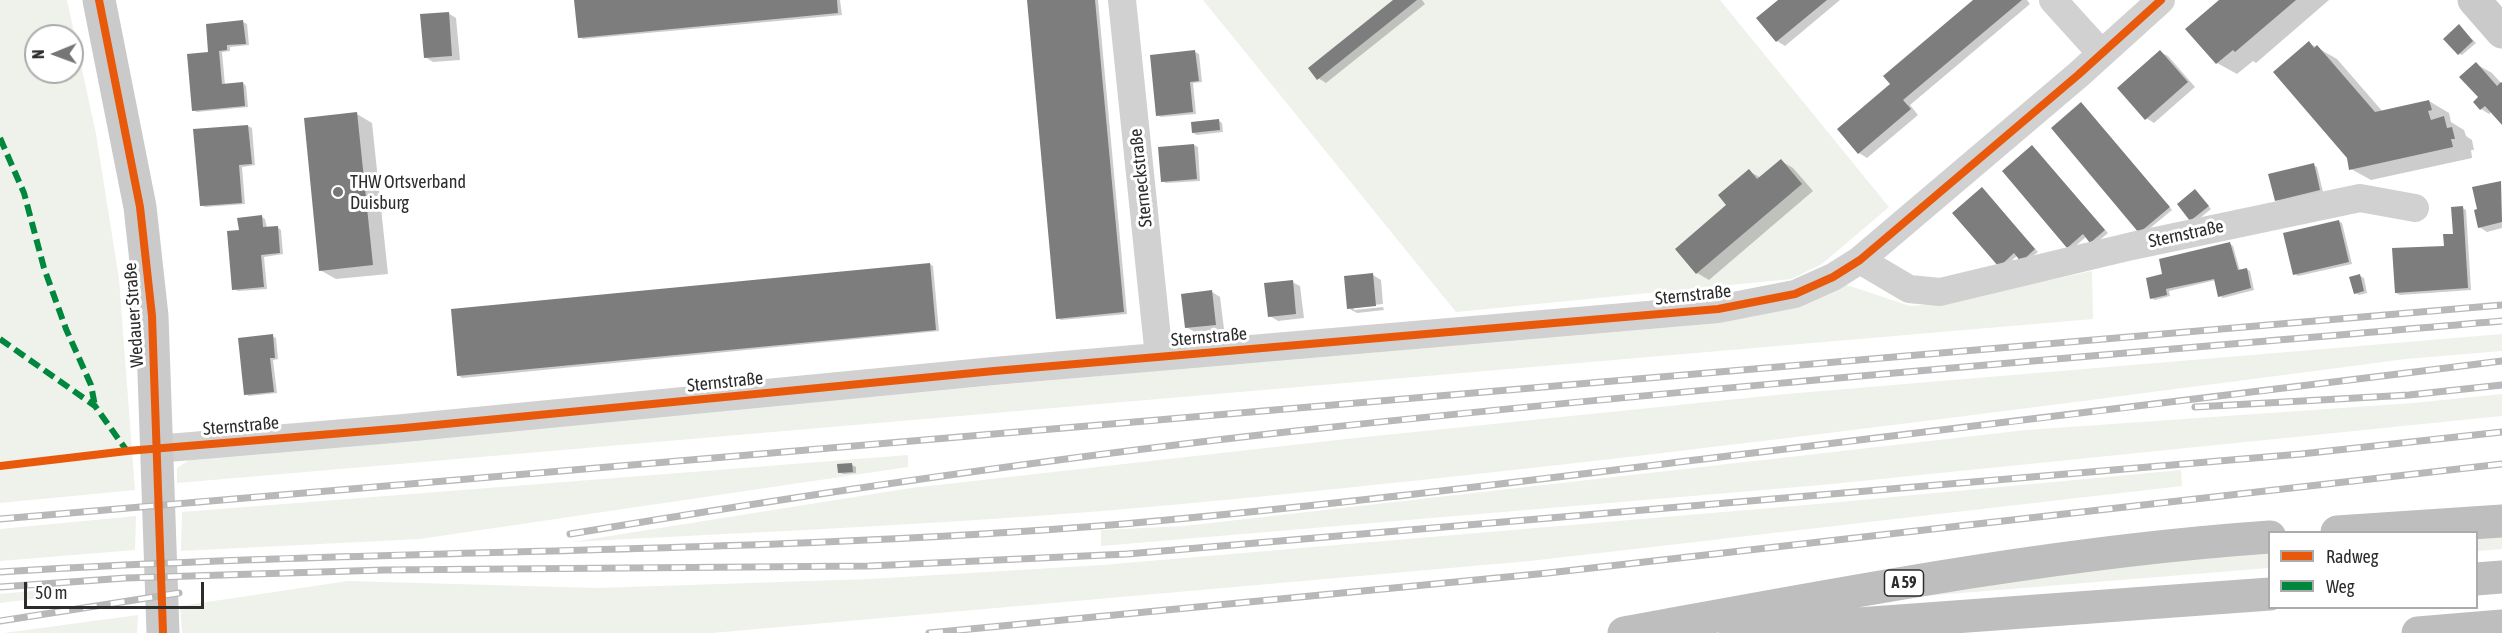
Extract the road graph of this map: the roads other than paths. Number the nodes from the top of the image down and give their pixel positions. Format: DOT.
graph roads {
  1 [pos="99,0"];
  2 [pos="1122,0"];
  3 [pos="2054,0"];
  4 [pos="2161,0"];
  5 [pos="2101,53"];
  6 [pos="2415,208"];
  7 [pos="1860,260"];
  8 [pos="1159,357"];
  9 [pos="156,449"];
  10 [pos="2502,521"];
  11 [pos="2352,531"];
  12 [pos="2268,537"];
  13 [pos="2502,577"];
  14 [pos="2478,579"];
  15 [pos="2268,594"];
  16 [pos="2502,626"];
  17 [pos="163,633"];
  18 [pos="1624,633"];
  19 [pos="1735,633"];
  20 [pos="2418,633"];
  1 -- 9 [label="street, Wedauer Straße"];
  2 -- 8 [label="street, Sterneckstraße"];
  3 -- 5 [label="street"];
  4 -- 5 [label="street, Sternstraße"];
  5 -- 7 [label="street, Sternstraße"];
  6 -- 7 [label="street, Sternstraße"];
  7 -- 8 [label="street, Sternstraße"];
  8 -- 9 [label="street, Sternstraße"];
  9 -- 17 [label="street, Wedauer Straße"];
  10 -- 11 [label="highway"];
  12 -- 18 [label="highway, A 59"];
  13 -- 14 [label="highway"];
  15 -- 19 [label="highway, A 59"];
  16 -- 20 [label="highway"];
}
